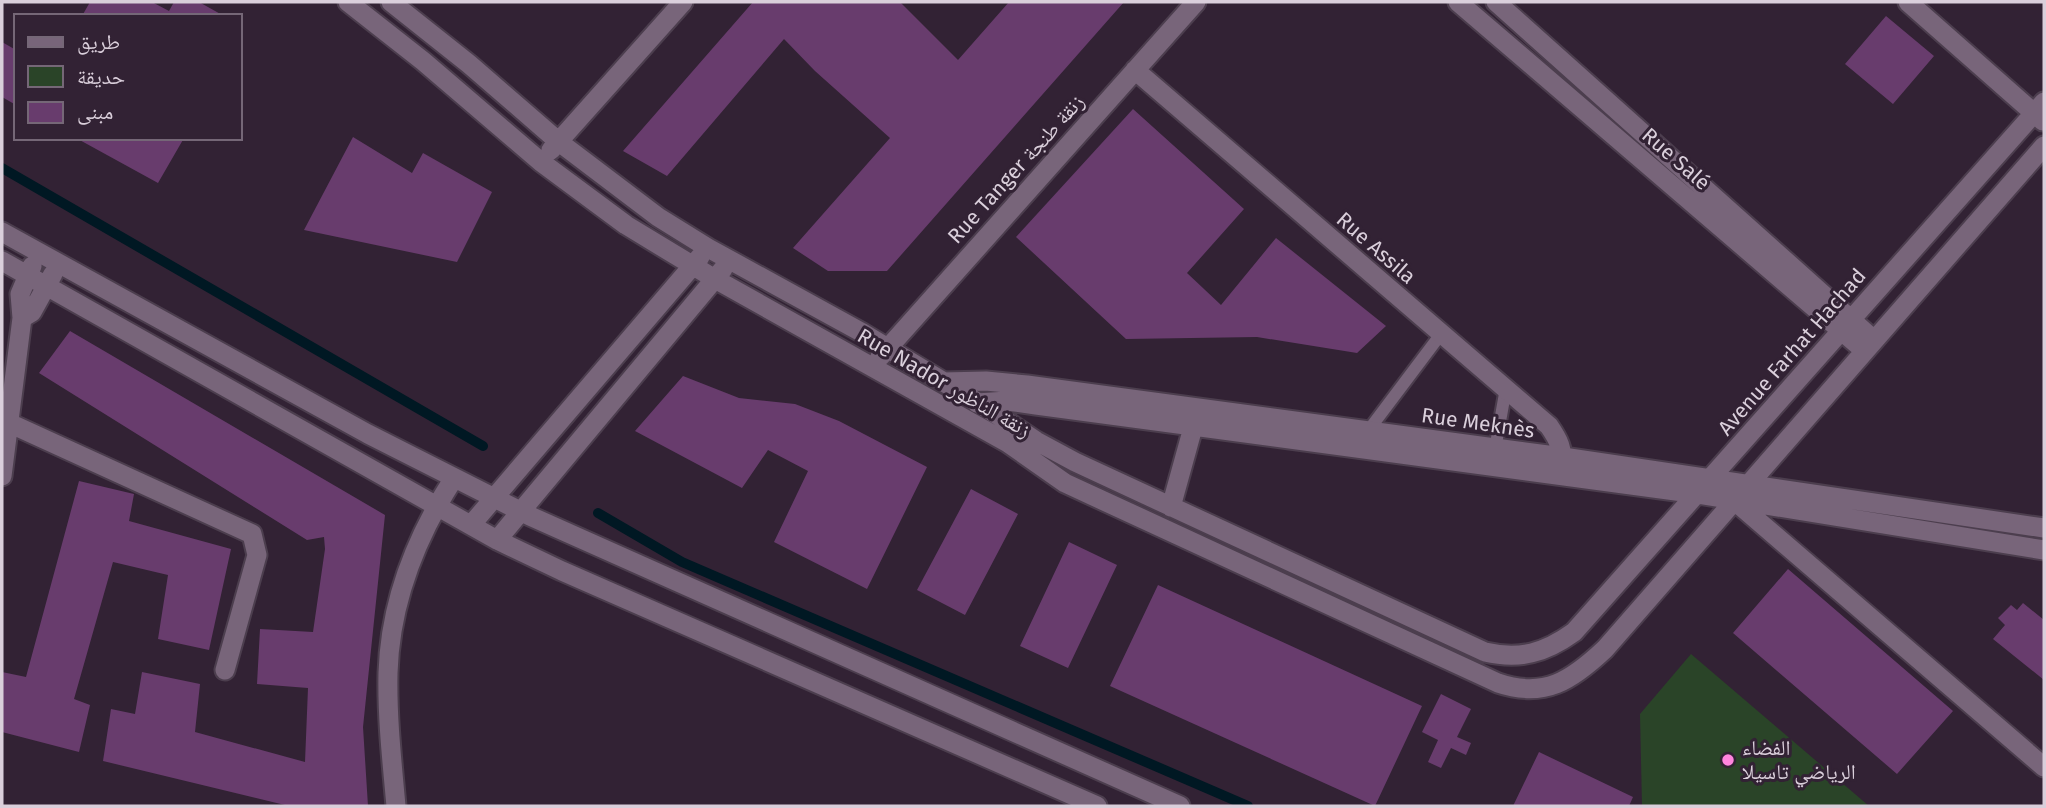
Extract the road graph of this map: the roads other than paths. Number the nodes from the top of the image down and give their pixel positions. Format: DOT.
graph roads {
  1 [pos="348,2"];
  2 [pos="391,2"];
  3 [pos="683,2"];
  4 [pos="1196,2"];
  5 [pos="1458,2"];
  6 [pos="1496,2"];
  7 [pos="1908,2"];
  8 [pos="1135,70"];
  9 [pos="2041,112"];
  10 [pos="559,142"];
  11 [pos="2044,145"];
  12 [pos="541,162"];
  13 [pos="2,232"];
  14 [pos="708,248"];
  15 [pos="40,254"];
  16 [pos="731,260"];
  17 [pos="2,261"];
  18 [pos="58,263"];
  19 [pos="692,266"];
  20 [pos="27,275"];
  21 [pos="715,279"];
  22 [pos="47,286"];
  23 [pos="22,318"];
  24 [pos="1846,325"];
  25 [pos="1441,334"];
  26 [pos="1870,346"];
  27 [pos="888,348"];
  28 [pos="872,367"];
  29 [pos="943,382"];
  30 [pos="904,385"];
  31 [pos="1506,388"];
  32 [pos="977,402"];
  33 [pos="944,408"];
  34 [pos="1196,417"];
  35 [pos="9,423"];
  36 [pos="1368,431"];
  37 [pos="1494,457"];
  38 [pos="1562,466"];
  39 [pos="2,476"];
  40 [pos="454,478"];
  41 [pos="1748,485"];
  42 [pos="1704,487"];
  43 [pos="494,498"];
  44 [pos="1735,501"];
  45 [pos="435,507"];
  46 [pos="1171,507"];
  47 [pos="521,512"];
  48 [pos="471,525"];
  49 [pos="2044,528"];
  50 [pos="497,540"];
  51 [pos="2044,550"];
  52 [pos="1574,632"];
  53 [pos="225,670"];
  54 [pos="2044,767"];
  55 [pos="396,806"];
  56 [pos="1097,806"];
  57 [pos="1180,806"];
  1 -- 12 [label="street, Rue Nador زنقة الناظور"];
  2 -- 10 [label="street, Rue Nador زنقة الناظور"];
  3 -- 10 [label="street"];
  4 -- 8 [label="street, Rue Tanger زنقة طنجة"];
  5 -- 24 [label="street, Rue Salé"];
  6 -- 24 [label="street, Rue Salé"];
  7 -- 9 [label="street"];
  8 -- 25 [label="street, Rue Assila"];
  8 -- 27 [label="street, Rue Tanger زنقة طنجة"];
  9 -- 24 [label="street, Avenue Farhat Hachad"];
  10 -- 12 [label="street"];
  10 -- 14 [label="street, Rue Nador زنقة الناظور"];
  11 -- 26 [label="street"];
  12 -- 19 [label="street, Rue Nador زنقة الناظور"];
  13 -- 15 [label="street"];
  14 -- 16 [label="street, Rue Nador زنقة الناظور"];
  14 -- 19 [label="street"];
  15 -- 18 [label="street"];
  15 -- 20 [label="street"];
  16 -- 21 [label="street"];
  16 -- 27 [label="street, Rue Nador زنقة الناظور"];
  17 -- 20 [label="street"];
  18 -- 22 [label="street"];
  18 -- 40 [label="street"];
  19 -- 21 [label="street, Rue Nador زنقة الناظور"];
  19 -- 43 [label="street"];
  20 -- 22 [label="street"];
  20 -- 23 [label="street"];
  21 -- 28 [label="street, Rue Nador زنقة الناظور"];
  21 -- 47 [label="street"];
  22 -- 23 [label="street"];
  22 -- 45 [label="street"];
  23 -- 35 [label="street"];
  24 -- 26 [label="street, Rue Salé"];
  24 -- 42 [label="street, Avenue Farhat Hachad"];
  25 -- 31 [label="street, Rue Assila"];
  25 -- 36 [label="lane"];
  26 -- 41 [label="street"];
  27 -- 28 [label="street, Rue Tanger زنقة طنجة"];
  27 -- 29 [label="street, Rue Nador زنقة الناظور"];
  28 -- 30 [label="street, Rue Nador زنقة الناظور"];
  29 -- 30 [label="street, Rue Meknès"];
  29 -- 32 [label="street, Rue Nador زنقة الناظور"];
  29 -- 34 [label="street, Rue Meknès"];
  30 -- 33 [label="street, Rue Nador زنقة الناظور"];
  31 -- 37 [label="lane"];
  31 -- 38 [label="street, Rue Assila"];
  32 -- 33 [label="street, Rue Meknès"];
  32 -- 34 [label="street, Rue Meknès"];
  32 -- 46 [label="street, Rue Nador زنقة الناظور"];
  33 -- 44 [label="street, Rue Nador زنقة الناظور"];
  34 -- 36 [label="street, Rue Meknès"];
  34 -- 37 [label="street, Rue Meknès"];
  34 -- 46 [label="street"];
  35 -- 39 [label="street"];
  35 -- 53 [label="street"];
  36 -- 37 [label="street, Rue Meknès"];
  37 -- 38 [label="street, Rue Meknès"];
  38 -- 42 [label="street, Rue Meknès"];
  40 -- 43 [label="street"];
  40 -- 45 [label="street"];
  41 -- 42 [label="street, Rue Meknès"];
  41 -- 44 [label="street"];
  41 -- 49 [label="street, Rue Meknès"];
  42 -- 44 [label="street, Rue Meknès"];
  42 -- 52 [label="street, Avenue Farhat Hachad"];
  43 -- 47 [label="street"];
  43 -- 48 [label="street"];
  44 -- 51 [label="street, Rue Meknès"];
  44 -- 54 [label="street"];
  45 -- 48 [label="street"];
  45 -- 55 [label="street"];
  46 -- 52 [label="street, Rue Nador زنقة الناظور"];
  47 -- 50 [label="street"];
  47 -- 57 [label="street"];
  48 -- 50 [label="street"];
  50 -- 56 [label="street"];
}
